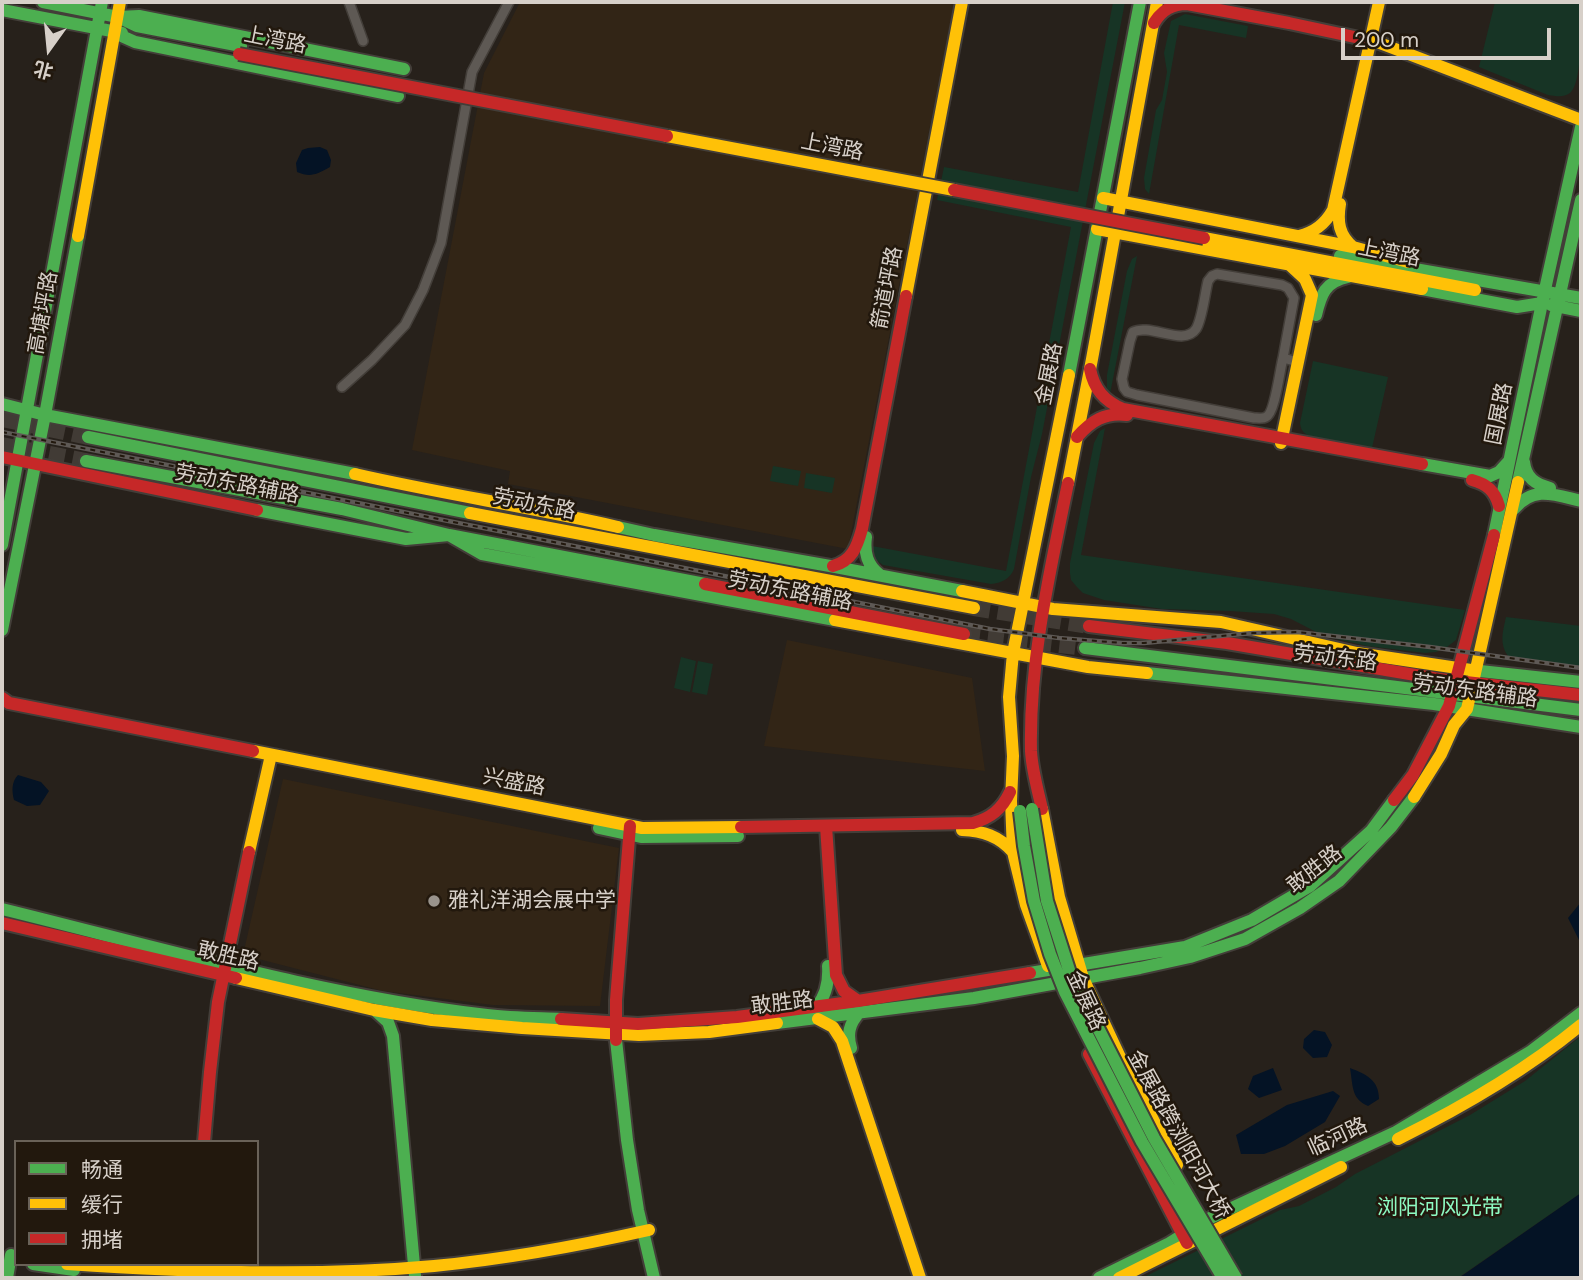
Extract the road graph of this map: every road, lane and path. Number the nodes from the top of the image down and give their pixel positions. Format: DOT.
graph roads {
  1 [pos="43,2"];
  2 [pos="120,2"];
  3 [pos="349,2"];
  4 [pos="509,2"];
  5 [pos="962,2"];
  6 [pos="968,2"];
  7 [pos="1140,2"];
  8 [pos="1157,2"];
  9 [pos="1206,2"];
  10 [pos="1379,2"];
  11 [pos="1386,2"];
  12 [pos="101,8"];
  13 [pos="2,10"];
  14 [pos="118,17"];
  15 [pos="1153,24"];
  16 [pos="97,30"];
  17 [pos="115,33"];
  18 [pos="1375,37"];
  19 [pos="363,41"];
  20 [pos="240,50"];
  21 [pos="404,69"];
  22 [pos="398,96"];
  23 [pos="1581,112"];
  24 [pos="1581,120"];
  25 [pos="1581,127"];
  26 [pos="1103,198"];
  27 [pos="1581,200"];
  28 [pos="1120,201"];
  29 [pos="1097,229"];
  30 [pos="1115,232"];
  31 [pos="1204,234"];
  32 [pos="1298,236"];
  33 [pos="1353,247"];
  34 [pos="1288,265"];
  35 [pos="1441,273"];
  36 [pos="1351,276"];
  37 [pos="1543,298"];
  38 [pos="1581,298"];
  39 [pos="1559,301"];
  40 [pos="1581,311"];
  41 [pos="1283,358"];
  42 [pos="1298,362"];
  43 [pos="1090,367"];
  44 [pos="342,387"];
  45 [pos="2,404"];
  46 [pos="27,410"];
  47 [pos="45,415"];
  48 [pos="88,437"];
  49 [pos="1077,437"];
  50 [pos="1285,442"];
  51 [pos="1518,455"];
  52 [pos="2,457"];
  53 [pos="17,460"];
  54 [pos="86,461"];
  55 [pos="34,463"];
  56 [pos="417,488"];
  57 [pos="1581,494"];
  58 [pos="1581,501"];
  59 [pos="1506,511"];
  60 [pos="484,516"];
  61 [pos="449,535"];
  62 [pos="2,545"];
  63 [pos="830,566"];
  64 [pos="880,576"];
  65 [pos="1023,603"];
  66 [pos="1043,607"];
  67 [pos="974,608"];
  68 [pos="1089,626"];
  69 [pos="2,630"];
  70 [pos="964,634"];
  71 [pos="1085,648"];
  72 [pos="1013,653"];
  73 [pos="1036,657"];
  74 [pos="1475,677"];
  75 [pos="1581,682"];
  76 [pos="1454,688"];
  77 [pos="1577,694"];
  78 [pos="2,698"];
  79 [pos="1468,703"];
  80 [pos="1576,709"];
  81 [pos="2,712"];
  82 [pos="1581,727"];
  83 [pos="1031,754"];
  84 [pos="1013,756"];
  85 [pos="273,759"];
  86 [pos="1012,788"];
  87 [pos="1026,810"];
  88 [pos="822,830"];
  89 [pos="633,831"];
  90 [pos="1013,852"];
  91 [pos="2,909"];
  92 [pos="2,923"];
  93 [pos="227,971"];
  94 [pos="1082,971"];
  95 [pos="1052,976"];
  96 [pos="859,1007"];
  97 [pos="373,1010"];
  98 [pos="817,1012"];
  99 [pos="1581,1013"];
  100 [pos="415,1017"];
  101 [pos="1581,1025"];
  102 [pos="619,1028"];
  103 [pos="204,1140"];
  104 [pos="210,1140"];
  105 [pos="1210,1225"];
  106 [pos="647,1234"];
  107 [pos="1185,1238"];
  108 [pos="10,1258"];
  109 [pos="49,1266"];
  110 [pos="82,1266"];
  111 [pos="208,1273"];
  112 [pos="418,1275"];
  113 [pos="7,1278"];
  114 [pos="14,1278"];
  115 [pos="144,1278"];
  116 [pos="395,1278"];
  117 [pos="654,1278"];
  118 [pos="661,1278"];
  119 [pos="920,1278"];
  120 [pos="926,1278"];
  121 [pos="1099,1278"];
  122 [pos="1119,1278"];
  123 [pos="1223,1278"];
  124 [pos="1236,1278"];
  1 -- 12 [label="main road, 上湾路"];
  2 -- 14 [label="main road, 高塘坪路"];
  3 -- 19 [label="street"];
  4 -- 44 [label="street"];
  5 -- 63 [label="main road, 箭道坪路"];
  6 -- 64 [label="main road, 箭道坪路"];
  7 -- 26 [label="main road, 金展路"];
  8 -- 15 [label="main road, 金展路"];
  9 -- 18 [label="main road"];
  10 -- 18 [label="main road"];
  11 -- 18 [label="main road"];
  12 -- 14 [label="main road, 上湾路"];
  12 -- 16 [label="main road, 高塘坪路"];
  13 -- 16 [label="main road, 上湾路"];
  14 -- 17 [label="main road, 高塘坪路"];
  14 -- 20 [label="main road, 上湾路"];
  14 -- 21 [label="main road, 上湾路"];
  15 -- 18 [label="main road"];
  15 -- 28 [label="main road, 金展路"];
  16 -- 17 [label="main road, 上湾路"];
  16 -- 46 [label="main road, 高塘坪路"];
  17 -- 20 [label="main road, 上湾路"];
  17 -- 22 [label="main road, 上湾路"];
  17 -- 47 [label="main road, 高塘坪路"];
  18 -- 23 [label="main road"];
  18 -- 24 [label="main road"];
  18 -- 32 [label="main road"];
  18 -- 33 [label="main road"];
  20 -- 31 [label="main road, 上湾路"];
  25 -- 37 [label="main road, 国展路"];
  26 -- 28 [label="main road, 上湾路"];
  26 -- 29 [label="main road, 金展路"];
  27 -- 39 [label="main road, 国展路"];
  28 -- 30 [label="main road, 金展路"];
  28 -- 32 [label="main road, 上湾路"];
  29 -- 30 [label="main road, 上湾路"];
  29 -- 65 [label="main road, 金展路"];
  30 -- 34 [label="main road, 上湾路"];
  30 -- 43 [label="main road, 金展路"];
  31 -- 35 [label="main road, 上湾路"];
  31 -- 37 [label="main road, 上湾路"];
  32 -- 33 [label="main road, 上湾路"];
  33 -- 35 [label="main road, 上湾路"];
  34 -- 36 [label="main road, 上湾路"];
  34 -- 42 [label="main road"];
  35 -- 37 [label="main road, 上湾路"];
  36 -- 37 [label="main road, 上湾路"];
  36 -- 50 [label="main road"];
  37 -- 39 [label="main road, 上湾路"];
  37 -- 51 [label="main road, 国展路"];
  38 -- 39 [label="main road, 上湾路"];
  39 -- 40 [label="main road, 上湾路"];
  39 -- 51 [label="main road, 国展路"];
  41 -- 41 [label="street"];
  41 -- 42 [label="street"];
  42 -- 50 [label="main road"];
  43 -- 49 [label="main road, 金展路"];
  43 -- 50 [label="main road"];
  45 -- 46 [label="main road, 劳动东路辅路"];
  46 -- 47 [label="main road, 劳动东路辅路"];
  46 -- 53 [label="main road, 高塘坪路"];
  47 -- 55 [label="main road, 高塘坪路"];
  47 -- 56 [label="main road, 劳动东路辅路"];
  48 -- 60 [label="main road, 劳动东路"];
  49 -- 50 [label="main road"];
  49 -- 66 [label="main road, 金展路"];
  50 -- 51 [label="main road"];
  50 -- 59 [label="main road"];
  51 -- 57 [label="main road"];
  51 -- 59 [label="main road, 国展路"];
  52 -- 53 [label="main road, 劳动东路辅路"];
  53 -- 55 [label="main road, 劳动东路辅路"];
  53 -- 62 [label="main road, 高塘坪路"];
  54 -- 61 [label="main road"];
  55 -- 61 [label="main road, 劳动东路辅路"];
  55 -- 69 [label="main road, 高塘坪路"];
  56 -- 60 [label="main road"];
  56 -- 63 [label="main road, 劳动东路辅路"];
  58 -- 59 [label="main road"];
  59 -- 74 [label="main road, 国展路"];
  59 -- 76 [label="main road, 国展路"];
  60 -- 67 [label="main road, 劳动东路"];
  61 -- 70 [label="main road"];
  61 -- 72 [label="main road, 劳动东路辅路"];
  63 -- 64 [label="main road, 劳动东路辅路"];
  64 -- 65 [label="main road, 劳动东路辅路"];
  65 -- 66 [label="main road, 劳动东路辅路"];
  65 -- 72 [label="main road, 金展路"];
  66 -- 73 [label="main road, 金展路"];
  66 -- 76 [label="main road, 劳动东路辅路"];
  68 -- 76 [label="main road, 劳动东路"];
  71 -- 76 [label="main road, 劳动东路"];
  72 -- 73 [label="main road, 劳动东路辅路"];
  72 -- 84 [label="main road, 金展路"];
  73 -- 76 [label="main road, 劳动东路辅路"];
  73 -- 83 [label="main road, 金展路"];
  74 -- 75 [label="main road, 劳动东路辅路"];
  74 -- 76 [label="main road, 劳动东路"];
  74 -- 77 [label="main road, 劳动东路"];
  74 -- 79 [label="main road, 国展路"];
  76 -- 79 [label="main road, 劳动东路"];
  76 -- 94 [label="main road, 敢胜路"];
  78 -- 85 [label="main road, 兴盛路"];
  79 -- 80 [label="main road, 劳动东路"];
  79 -- 82 [label="main road, 劳动东路辅路"];
  79 -- 94 [label="main road, 敢胜路"];
  81 -- 85 [label="main road, 兴盛路"];
  83 -- 87 [label="main road, 金展路"];
  83 -- 94 [label="main road, 金展路"];
  84 -- 86 [label="main road, 金展路"];
  84 -- 87 [label="main road, 金展路"];
  85 -- 89 [label="main road, 兴盛路"];
  85 -- 93 [label="main road"];
  86 -- 88 [label="main road, 兴盛路"];
  86 -- 90 [label="main road, 金展路"];
  87 -- 123 [label="main road, 金展路跨浏阳河大桥, bridge"];
  87 -- 124 [label="main road, 金展路跨浏阳河大桥, bridge"];
  88 -- 89 [label="main road, 兴盛路"];
  88 -- 90 [label="main road, 兴盛路"];
  88 -- 96 [label="main road"];
  88 -- 98 [label="main road"];
  89 -- 102 [label="main road"];
  90 -- 95 [label="main road, 金展路"];
  91 -- 93 [label="main road, 敢胜路"];
  92 -- 93 [label="main road, 敢胜路"];
  93 -- 97 [label="main road, 敢胜路"];
  93 -- 102 [label="main road, 敢胜路"];
  93 -- 103 [label="main road"];
  93 -- 104 [label="main road"];
  94 -- 95 [label="main road, 敢胜路"];
  94 -- 105 [label="main road, 金展路"];
  95 -- 96 [label="main road, 敢胜路"];
  95 -- 107 [label="main road, 金展路"];
  96 -- 98 [label="main road, 敢胜路"];
  96 -- 120 [label="main road"];
  97 -- 100 [label="main road, 敢胜路"];
  97 -- 112 [label="main road"];
  98 -- 102 [label="main road, 敢胜路"];
  98 -- 119 [label="main road"];
  99 -- 105 [label="main road, 临河路"];
  100 -- 102 [label="main road, 敢胜路"];
  100 -- 112 [label="main road"];
  101 -- 105 [label="main road, 临河路"];
  102 -- 106 [label="main road"];
  105 -- 107 [label="main road, 临河路"];
  106 -- 112 [label="main road"];
  106 -- 117 [label="main road"];
  106 -- 118 [label="main road"];
  107 -- 121 [label="main road, 临河路"];
  107 -- 122 [label="main road, 临河路"];
  108 -- 113 [label="main road"];
  108 -- 114 [label="main road"];
  109 -- 115 [label="main road"];
  110 -- 111 [label="main road"];
  111 -- 112 [label="main road"];
  112 -- 116 [label="main road"];
}
